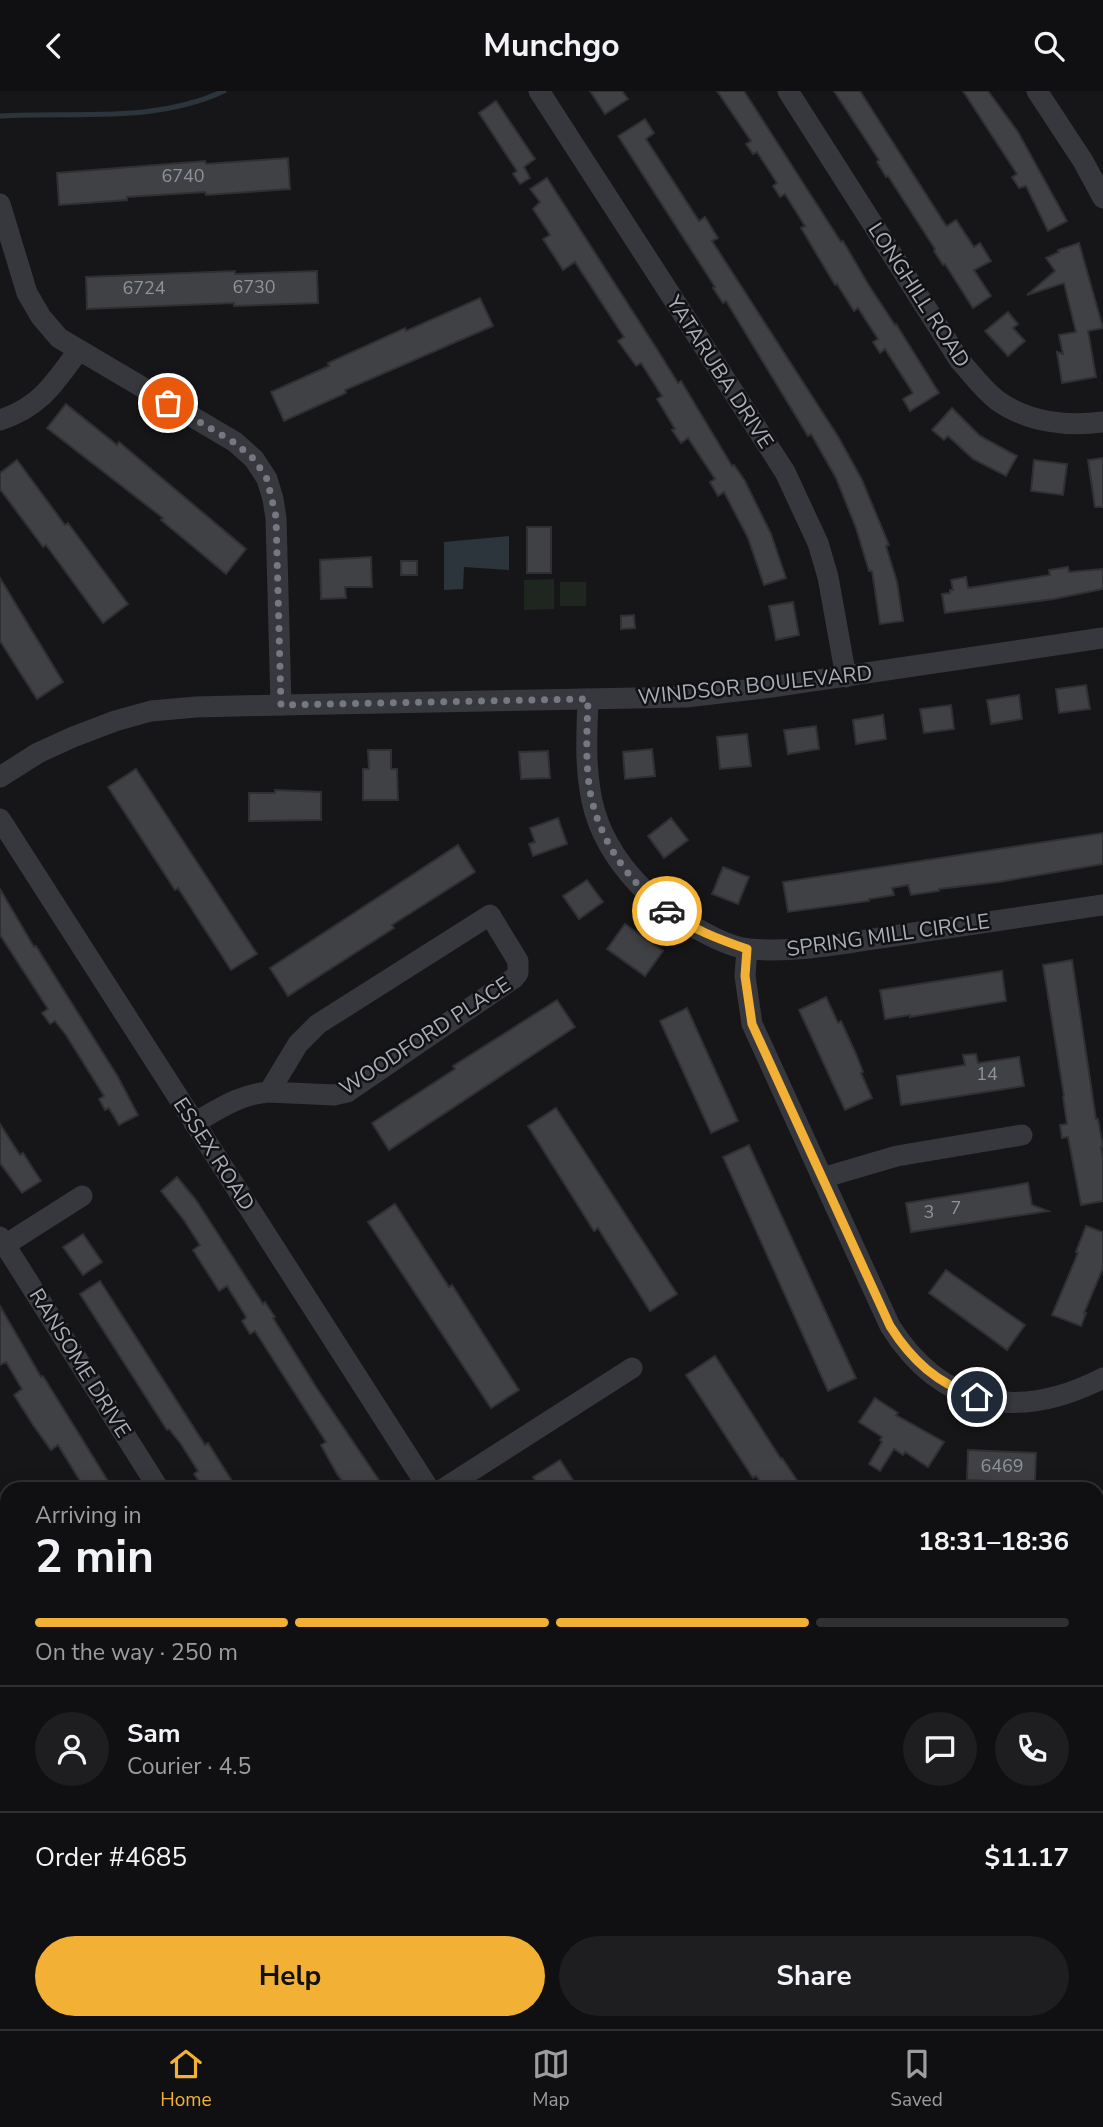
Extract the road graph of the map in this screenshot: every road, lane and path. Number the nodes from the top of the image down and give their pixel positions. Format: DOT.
graph roads {
  1 [pos="539,91"];
  2 [pos="788,91"];
  3 [pos="1037,91"];
  4 [pos="1103,198"];
  5 [pos="0,204"];
  6 [pos="78,351"];
  7 [pos="0,420"];
  8 [pos="1103,422"];
  9 [pos="1103,638"];
  10 [pos="846,677"];
  11 [pos="588,699"];
  12 [pos="281,705"];
  13 [pos="0,777"];
  14 [pos="0,819"];
  15 [pos="1103,905"];
  16 [pos="747,949"];
  17 [pos="269,1092"];
  18 [pos="194,1123"];
  19 [pos="1022,1135"];
  20 [pos="822,1178"];
  21 [pos="82,1196"];
  22 [pos="3,1241"];
  23 [pos="632,1368"];
  24 [pos="1103,1378"];
  25 [pos="155,1482"];
  26 [pos="425,1482"];
  27 [pos="454,1482"];
  1 -- 10 [label="street, YATARUBA DRIVE"];
  2 -- 8 [label="street, LONGHILL ROAD"];
  3 -- 4 [label="street"];
  5 -- 6 [label="street"];
  6 -- 7 [label="street"];
  6 -- 12 [label="street"];
  9 -- 10 [label="street, WINDSOR BOULEVARD"];
  10 -- 11 [label="street, WINDSOR BOULEVARD"];
  11 -- 12 [label="street, WINDSOR BOULEVARD"];
  11 -- 16 [label="street, SPRING MILL CIRCLE"];
  12 -- 13 [label="street, WINDSOR BOULEVARD"];
  14 -- 18 [label="street, ESSEX ROAD"];
  15 -- 16 [label="street, SPRING MILL CIRCLE"];
  16 -- 20 [label="street"];
  17 -- 17 [label="street, WOODFORD PLACE"];
  17 -- 18 [label="street, WOODFORD PLACE"];
  18 -- 26 [label="street, ESSEX ROAD"];
  19 -- 20 [label="street"];
  20 -- 24 [label="street"];
  21 -- 22 [label="street"];
  22 -- 25 [label="street, RANSOME DRIVE"];
  23 -- 27 [label="street"];
}
